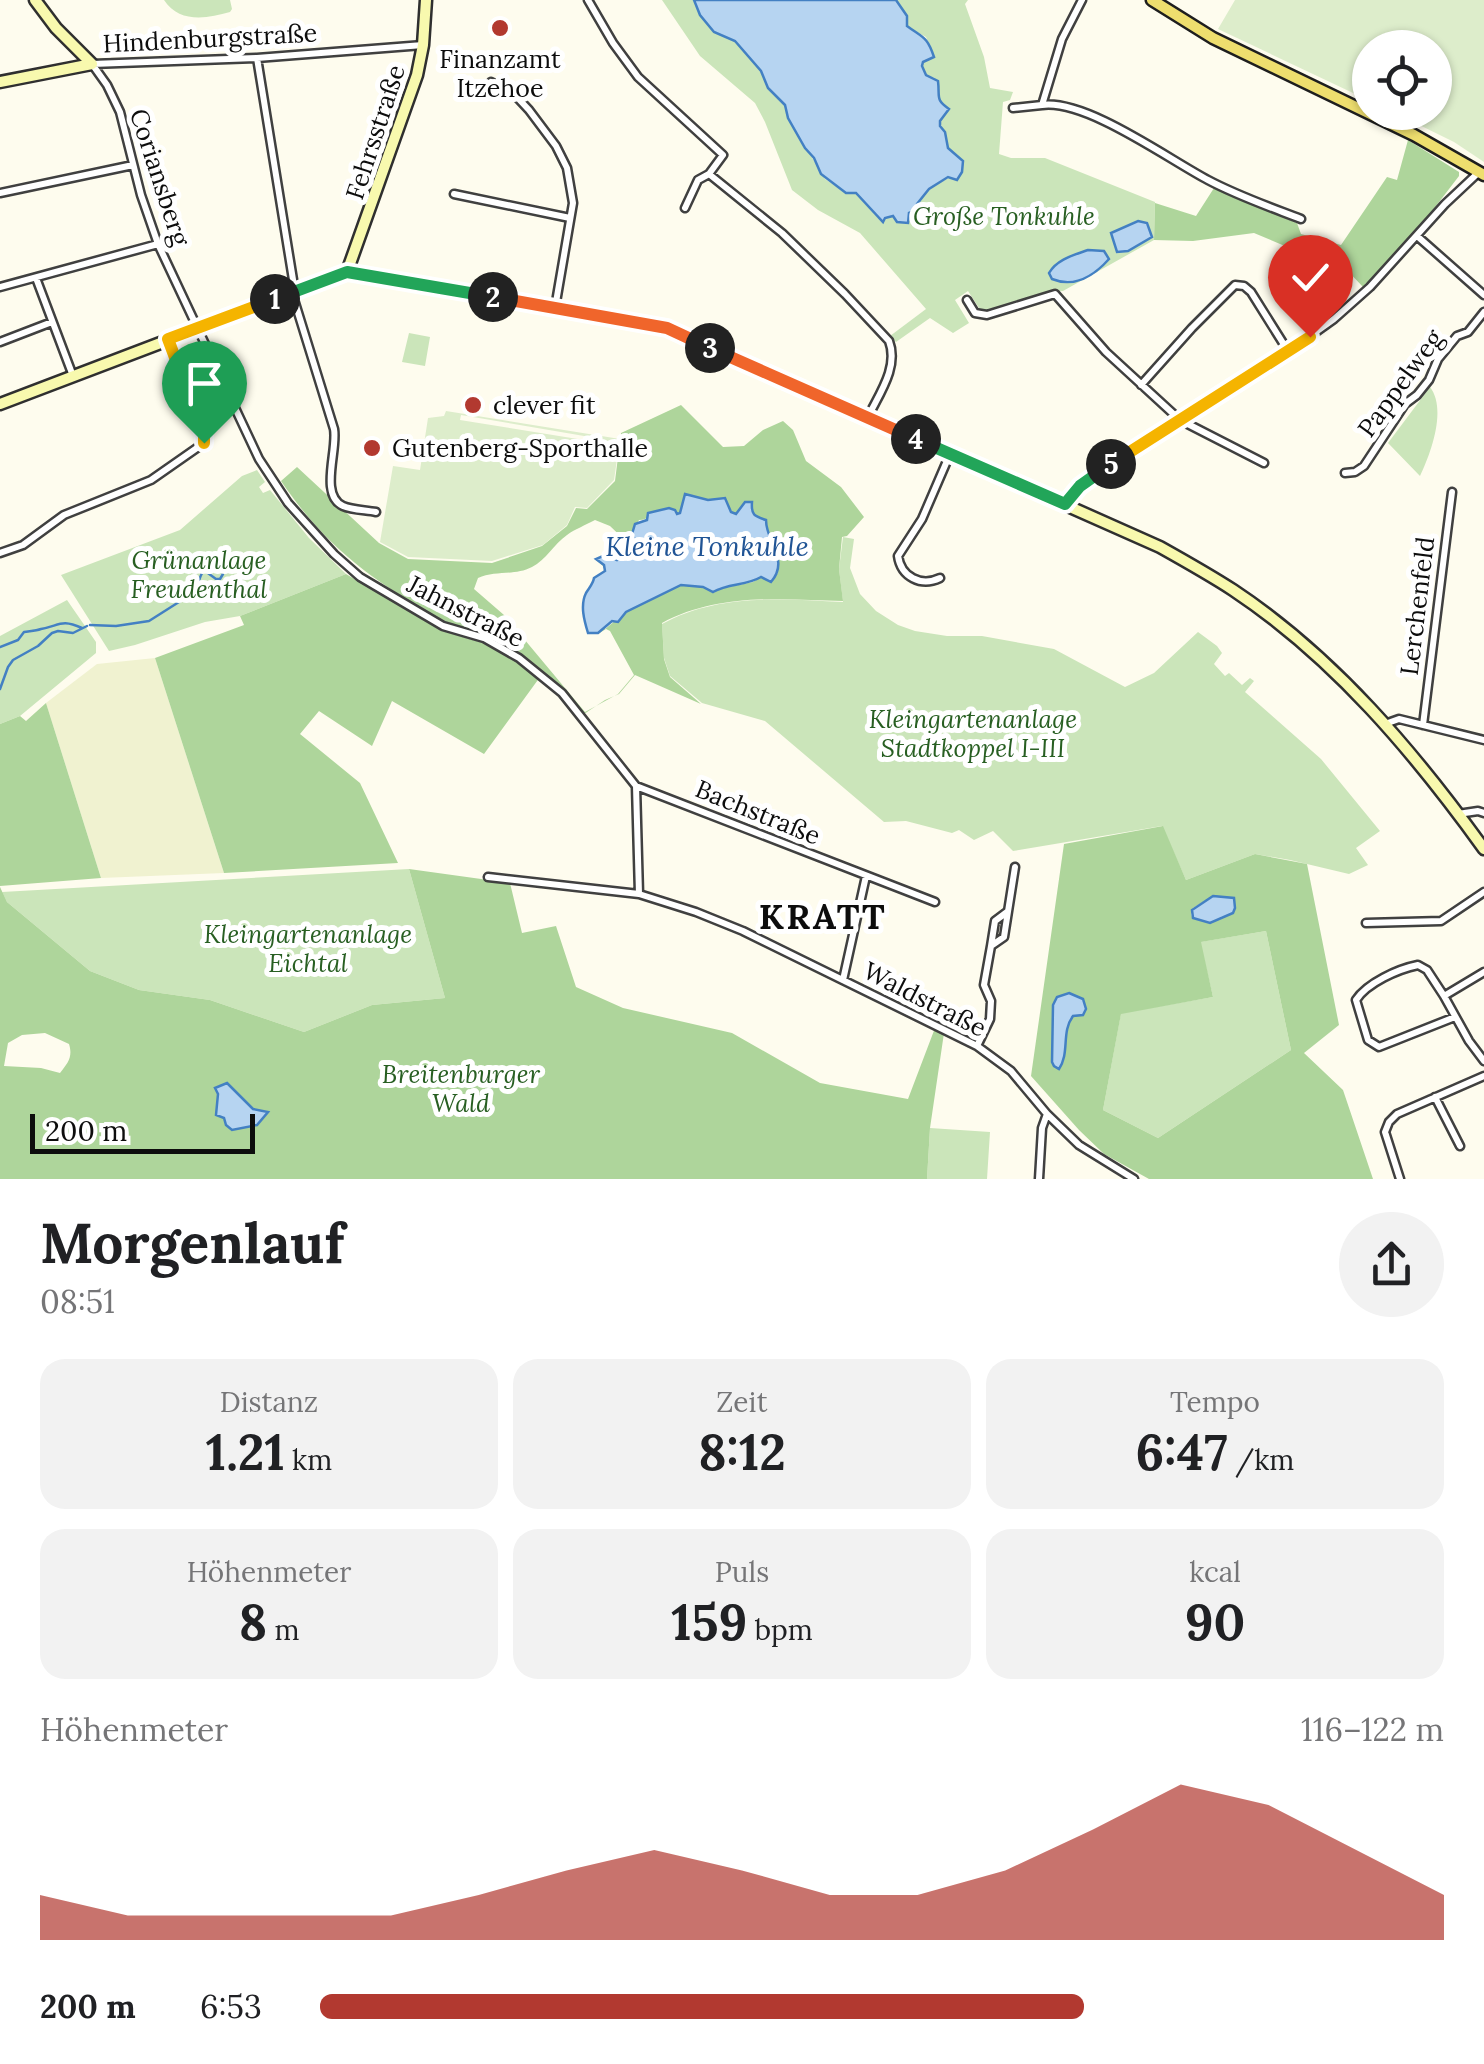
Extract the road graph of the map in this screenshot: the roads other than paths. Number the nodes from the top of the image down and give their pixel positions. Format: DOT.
graph roads {
  1 [pos="35,0"];
  2 [pos="426,0"];
  3 [pos="588,0"];
  4 [pos="1082,0"];
  5 [pos="1152,0"];
  6 [pos="422,45"];
  7 [pos="258,58"];
  8 [pos="92,64"];
  9 [pos="0,82"];
  10 [pos="491,82"];
  11 [pos="1042,105"];
  12 [pos="1012,108"];
  13 [pos="134,165"];
  14 [pos="1482,173"];
  15 [pos="709,174"];
  16 [pos="0,194"];
  17 [pos="454,194"];
  18 [pos="685,208"];
  19 [pos="570,218"];
  20 [pos="1301,219"];
  21 [pos="1417,236"];
  22 [pos="158,244"];
  23 [pos="347,272"];
  24 [pos="36,278"];
  25 [pos="0,286"];
  26 [pos="293,293"];
  27 [pos="1484,295"];
  28 [pos="966,300"];
  29 [pos="555,308"];
  30 [pos="1484,312"];
  31 [pos="52,322"];
  32 [pos="197,328"];
  33 [pos="168,339"];
  34 [pos="0,342"];
  35 [pos="1288,351"];
  36 [pos="73,376"];
  37 [pos="1141,385"];
  38 [pos="0,404"];
  39 [pos="868,418"];
  40 [pos="1180,420"];
  41 [pos="950,454"];
  42 [pos="1264,463"];
  43 [pos="1345,473"];
  44 [pos="1452,492"];
  45 [pos="1065,504"];
  46 [pos="376,512"];
  47 [pos="0,553"];
  48 [pos="940,578"];
  49 [pos="1385,724"];
  50 [pos="1423,726"];
  51 [pos="1484,740"];
  52 [pos="636,786"];
  53 [pos="1484,813"];
  54 [pos="1458,814"];
  55 [pos="1484,849"];
  56 [pos="1015,867"];
  57 [pos="866,876"];
  58 [pos="488,878"];
  59 [pos="1484,892"];
  60 [pos="639,894"];
  61 [pos="935,902"];
  62 [pos="1366,923"];
  63 [pos="1484,972"];
  64 [pos="843,980"];
  65 [pos="1444,996"];
  66 [pos="1454,1017"];
  67 [pos="977,1046"];
  68 [pos="1484,1061"];
  69 [pos="1484,1076"];
  70 [pos="1435,1097"];
  71 [pos="1047,1114"];
  72 [pos="1460,1146"];
  73 [pos="1039,1179"];
  74 [pos="1134,1179"];
  75 [pos="1400,1179"];
  1 -- 8 [label="street, Coriansberg"];
  2 -- 6 [label="street, Fehrsstraße"];
  3 -- 15 [label="street"];
  4 -- 11 [label="street"];
  5 -- 14 [label="main road"];
  6 -- 7 [label="street, Hindenburgstraße"];
  6 -- 23 [label="street, Fehrsstraße"];
  7 -- 8 [label="street, Hindenburgstraße"];
  7 -- 26 [label="street"];
  8 -- 9 [label="street, Hindenburgstraße"];
  8 -- 13 [label="street, Coriansberg"];
  10 -- 19 [label="street"];
  11 -- 12 [label="street"];
  11 -- 20 [label="street"];
  13 -- 16 [label="street"];
  13 -- 22 [label="street, Coriansberg"];
  14 -- 21 [label="street"];
  15 -- 18 [label="street"];
  15 -- 39 [label="street"];
  17 -- 19 [label="street"];
  19 -- 29 [label="street"];
  21 -- 27 [label="street"];
  21 -- 35 [label="street"];
  22 -- 24 [label="street"];
  22 -- 32 [label="street, Coriansberg"];
  23 -- 26 [label="street"];
  23 -- 29 [label="street"];
  24 -- 25 [label="street"];
  24 -- 31 [label="street"];
  26 -- 32 [label="street"];
  26 -- 46 [label="street"];
  28 -- 37 [label="street"];
  29 -- 39 [label="street"];
  30 -- 43 [label="street, Pappelweg"];
  31 -- 34 [label="street"];
  31 -- 36 [label="street"];
  32 -- 33 [label="street"];
  32 -- 52 [label="street, Jahnstraße"];
  33 -- 36 [label="street"];
  33 -- 47 [label="street"];
  35 -- 37 [label="street"];
  35 -- 40 [label="street"];
  36 -- 38 [label="street"];
  37 -- 40 [label="street"];
  39 -- 41 [label="street"];
  40 -- 42 [label="street"];
  40 -- 45 [label="street"];
  41 -- 45 [label="street"];
  41 -- 48 [label="street"];
  44 -- 50 [label="street, Lerchenfeld"];
  45 -- 49 [label="street"];
  49 -- 50 [label="street"];
  49 -- 54 [label="street"];
  50 -- 51 [label="street"];
  52 -- 57 [label="street, Bachstraße"];
  52 -- 60 [label="street"];
  53 -- 54 [label="street"];
  54 -- 55 [label="street"];
  56 -- 67 [label="street"];
  57 -- 61 [label="street, Bachstraße"];
  57 -- 64 [label="street"];
  58 -- 60 [label="street, Waldstraße"];
  59 -- 62 [label="street"];
  60 -- 64 [label="street, Waldstraße"];
  63 -- 65 [label="street"];
  64 -- 67 [label="street, Waldstraße"];
  65 -- 66 [label="street"];
  65 -- 66 [label="street"];
  66 -- 68 [label="street"];
  67 -- 71 [label="street, Waldstraße"];
  69 -- 70 [label="street"];
  70 -- 72 [label="street"];
  70 -- 75 [label="street"];
  71 -- 73 [label="street"];
  71 -- 74 [label="street, Waldstraße"];
}
